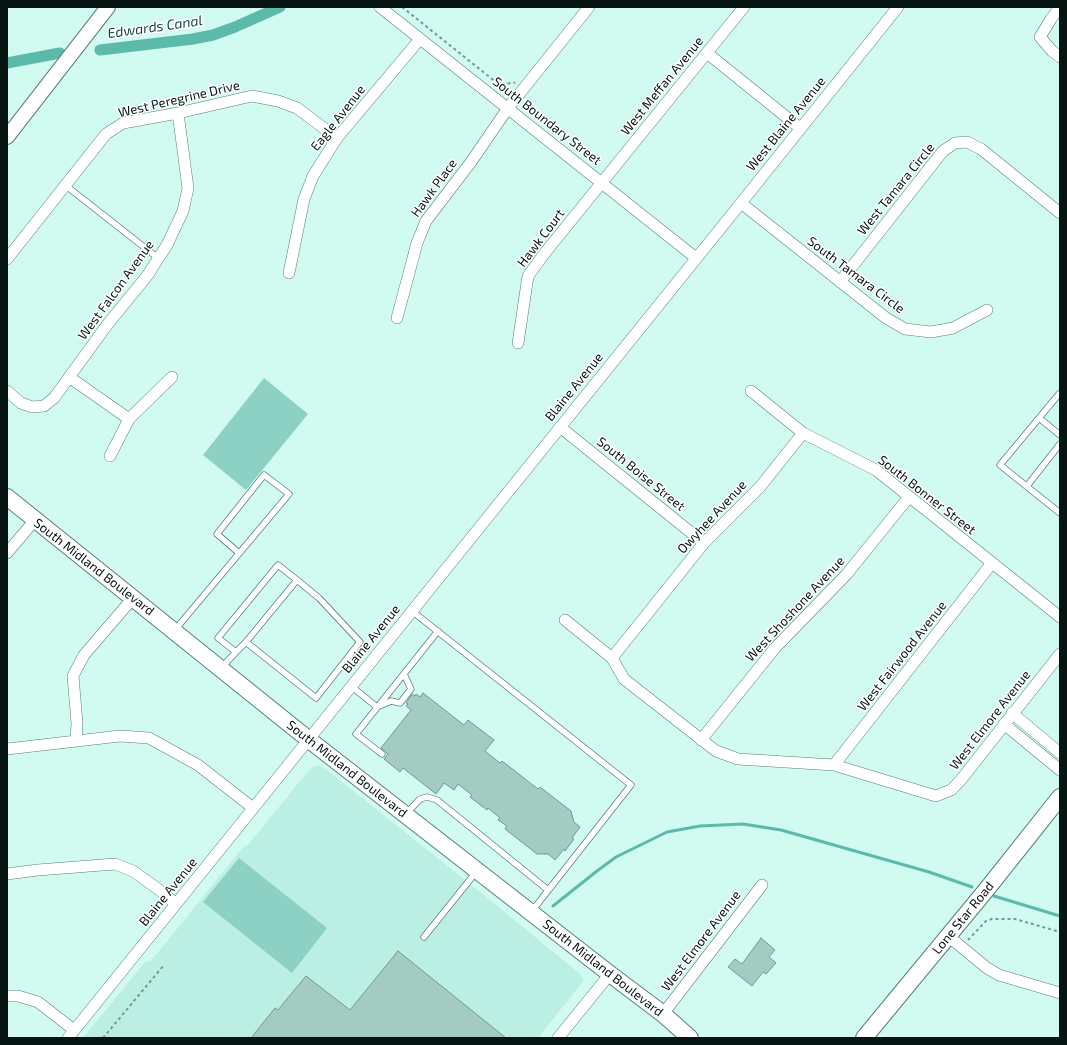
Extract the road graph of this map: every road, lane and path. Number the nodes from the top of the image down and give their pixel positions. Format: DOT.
graph roads {
  1 [pos="108,7"];
  2 [pos="380,7"];
  3 [pos="402,7"];
  4 [pos="589,7"];
  5 [pos="744,7"];
  6 [pos="898,7"];
  7 [pos="1060,7"];
  8 [pos="420,39"];
  9 [pos="707,53"];
  10 [pos="1060,57"];
  11 [pos="518,79"];
  12 [pos="508,108"];
  13 [pos="178,113"];
  14 [pos="800,128"];
  15 [pos="7,137"];
  16 [pos="337,138"];
  17 [pos="603,183"];
  18 [pos="65,185"];
  19 [pos="741,203"];
  20 [pos="1060,213"];
  21 [pos="158,258"];
  22 [pos="696,258"];
  23 [pos="7,259"];
  24 [pos="289,272"];
  25 [pos="840,282"];
  26 [pos="987,310"];
  27 [pos="398,318"];
  28 [pos="518,343"];
  29 [pos="69,377"];
  30 [pos="172,377"];
  31 [pos="7,390"];
  32 [pos="751,391"];
  33 [pos="1059,394"];
  34 [pos="1039,418"];
  35 [pos="129,419"];
  36 [pos="560,427"];
  37 [pos="803,433"];
  38 [pos="1060,435"];
  39 [pos="1060,444"];
  40 [pos="110,456"];
  41 [pos="1027,486"];
  42 [pos="7,497"];
  43 [pos="909,497"];
  44 [pos="1060,513"];
  45 [pos="35,520"];
  46 [pos="704,543"];
  47 [pos="7,553"];
  48 [pos="239,553"];
  49 [pos="992,563"];
  50 [pos="297,580"];
  51 [pos="133,598"];
  52 [pos="412,611"];
  53 [pos="1060,617"];
  54 [pos="565,620"];
  55 [pos="174,631"];
  56 [pos="438,631"];
  57 [pos="246,642"];
  58 [pos="236,652"];
  59 [pos="1060,654"];
  60 [pos="612,658"];
  61 [pos="221,669"];
  62 [pos="404,674"];
  63 [pos="351,686"];
  64 [pos="377,707"];
  65 [pos="1012,713"];
  66 [pos="1004,724"];
  67 [pos="308,739"];
  68 [pos="701,740"];
  69 [pos="76,741"];
  70 [pos="7,749"];
  71 [pos="382,754"];
  72 [pos="1060,754"];
  73 [pos="834,766"];
  74 [pos="1060,770"];
  75 [pos="1060,797"];
  76 [pos="253,808"];
  77 [pos="405,815"];
  78 [pos="477,871"];
  79 [pos="7,874"];
  80 [pos="762,885"];
  81 [pos="548,890"];
  82 [pos="176,904"];
  83 [pos="531,913"];
  84 [pos="1060,932"];
  85 [pos="948,936"];
  86 [pos="424,937"];
  87 [pos="968,940"];
  88 [pos="164,965"];
  89 [pos="610,974"];
  90 [pos="1060,993"];
  91 [pos="7,996"];
  92 [pos="663,1014"];
  93 [pos="71,1034"];
  94 [pos="103,1038"];
  95 [pos="558,1038"];
  96 [pos="690,1038"];
  97 [pos="864,1038"];
  1 -- 15 [label="street"];
  2 -- 8 [label="street, South Boundary Street"];
  3 -- 11 [label="path"];
  4 -- 12 [label="street, Hawk Place"];
  5 -- 9 [label="street, West Meffan Avenue"];
  6 -- 14 [label="street, West Blaine Avenue"];
  7 -- 10 [label="street"];
  8 -- 12 [label="street, South Boundary Street"];
  8 -- 16 [label="street, Eagle Avenue"];
  9 -- 14 [label="street"];
  9 -- 17 [label="street, West Meffan Avenue"];
  12 -- 17 [label="street, South Boundary Street"];
  12 -- 27 [label="street, Hawk Place"];
  13 -- 16 [label="street, West Peregrine Drive"];
  13 -- 18 [label="street, West Peregrine Drive"];
  13 -- 21 [label="street, West Falcon Avenue"];
  14 -- 19 [label="street, West Blaine Avenue"];
  16 -- 24 [label="street, Eagle Avenue"];
  17 -- 22 [label="street, South Boundary Street"];
  17 -- 28 [label="street, Hawk Court"];
  18 -- 21 [label="lane"];
  18 -- 23 [label="street, West Peregrine Drive"];
  19 -- 22 [label="street, West Blaine Avenue"];
  19 -- 25 [label="street, South Tamara Circle"];
  20 -- 25 [label="street, West Tamara Circle"];
  21 -- 29 [label="street, West Falcon Avenue"];
  22 -- 36 [label="street, Blaine Avenue"];
  25 -- 26 [label="street, South Tamara Circle"];
  29 -- 31 [label="street, West Falcon Avenue"];
  29 -- 35 [label="street"];
  30 -- 35 [label="street"];
  32 -- 37 [label="street, South Bonner Street"];
  33 -- 34 [label="lane"];
  34 -- 38 [label="lane"];
  34 -- 41 [label="lane"];
  35 -- 40 [label="street"];
  36 -- 46 [label="street, South Boise Street"];
  36 -- 52 [label="street, Blaine Avenue"];
  37 -- 43 [label="street, South Bonner Street"];
  37 -- 46 [label="street, Owyhee Avenue"];
  39 -- 41 [label="lane"];
  41 -- 44 [label="lane"];
  42 -- 45 [label="main road, South Midland Boulevard"];
  43 -- 49 [label="street, South Bonner Street"];
  43 -- 68 [label="street, West Shoshone Avenue"];
  45 -- 47 [label="street"];
  45 -- 51 [label="main road, South Midland Boulevard"];
  46 -- 60 [label="street, Owyhee Avenue"];
  48 -- 48 [label="lane"];
  48 -- 55 [label="lane"];
  49 -- 53 [label="street, South Bonner Street"];
  49 -- 73 [label="street, West Fairwood Avenue"];
  50 -- 57 [label="lane"];
  50 -- 57 [label="lane"];
  50 -- 58 [label="lane"];
  51 -- 55 [label="main road, South Midland Boulevard"];
  51 -- 69 [label="street"];
  52 -- 56 [label="lane"];
  52 -- 63 [label="street, Blaine Avenue"];
  54 -- 60 [label="street"];
  55 -- 61 [label="main road, South Midland Boulevard"];
  56 -- 62 [label="lane"];
  56 -- 81 [label="lane"];
  57 -- 58 [label="lane"];
  58 -- 61 [label="lane"];
  59 -- 65 [label="street, West Elmore Avenue"];
  60 -- 68 [label="street"];
  61 -- 67 [label="main road, South Midland Boulevard"];
  62 -- 64 [label="lane"];
  62 -- 64 [label="lane"];
  63 -- 64 [label="lane"];
  63 -- 67 [label="street, Blaine Avenue"];
  64 -- 71 [label="lane"];
  65 -- 66 [label="street, West Elmore Avenue"];
  65 -- 72 [label="street"];
  66 -- 73 [label="street, West Elmore Avenue"];
  66 -- 74 [label="street"];
  67 -- 76 [label="street, Blaine Avenue"];
  67 -- 77 [label="main road, South Midland Boulevard"];
  68 -- 73 [label="street"];
  69 -- 70 [label="street"];
  69 -- 76 [label="street"];
  75 -- 85 [label="main road, Lone Star Road"];
  76 -- 82 [label="street, Blaine Avenue"];
  77 -- 78 [label="main road, South Midland Boulevard"];
  77 -- 81 [label="lane"];
  78 -- 83 [label="main road, South Midland Boulevard"];
  78 -- 86 [label="lane"];
  79 -- 82 [label="street"];
  80 -- 92 [label="street, West Elmore Avenue"];
  81 -- 83 [label="lane"];
  82 -- 93 [label="street, Blaine Avenue"];
  83 -- 89 [label="main road, South Midland Boulevard"];
  84 -- 87 [label="path"];
  85 -- 90 [label="street"];
  85 -- 97 [label="main road, Lone Star Road"];
  88 -- 94 [label="path"];
  89 -- 92 [label="main road, South Midland Boulevard"];
  89 -- 95 [label="street"];
  91 -- 93 [label="street"];
  92 -- 96 [label="main road, South Midland Boulevard"];
}
